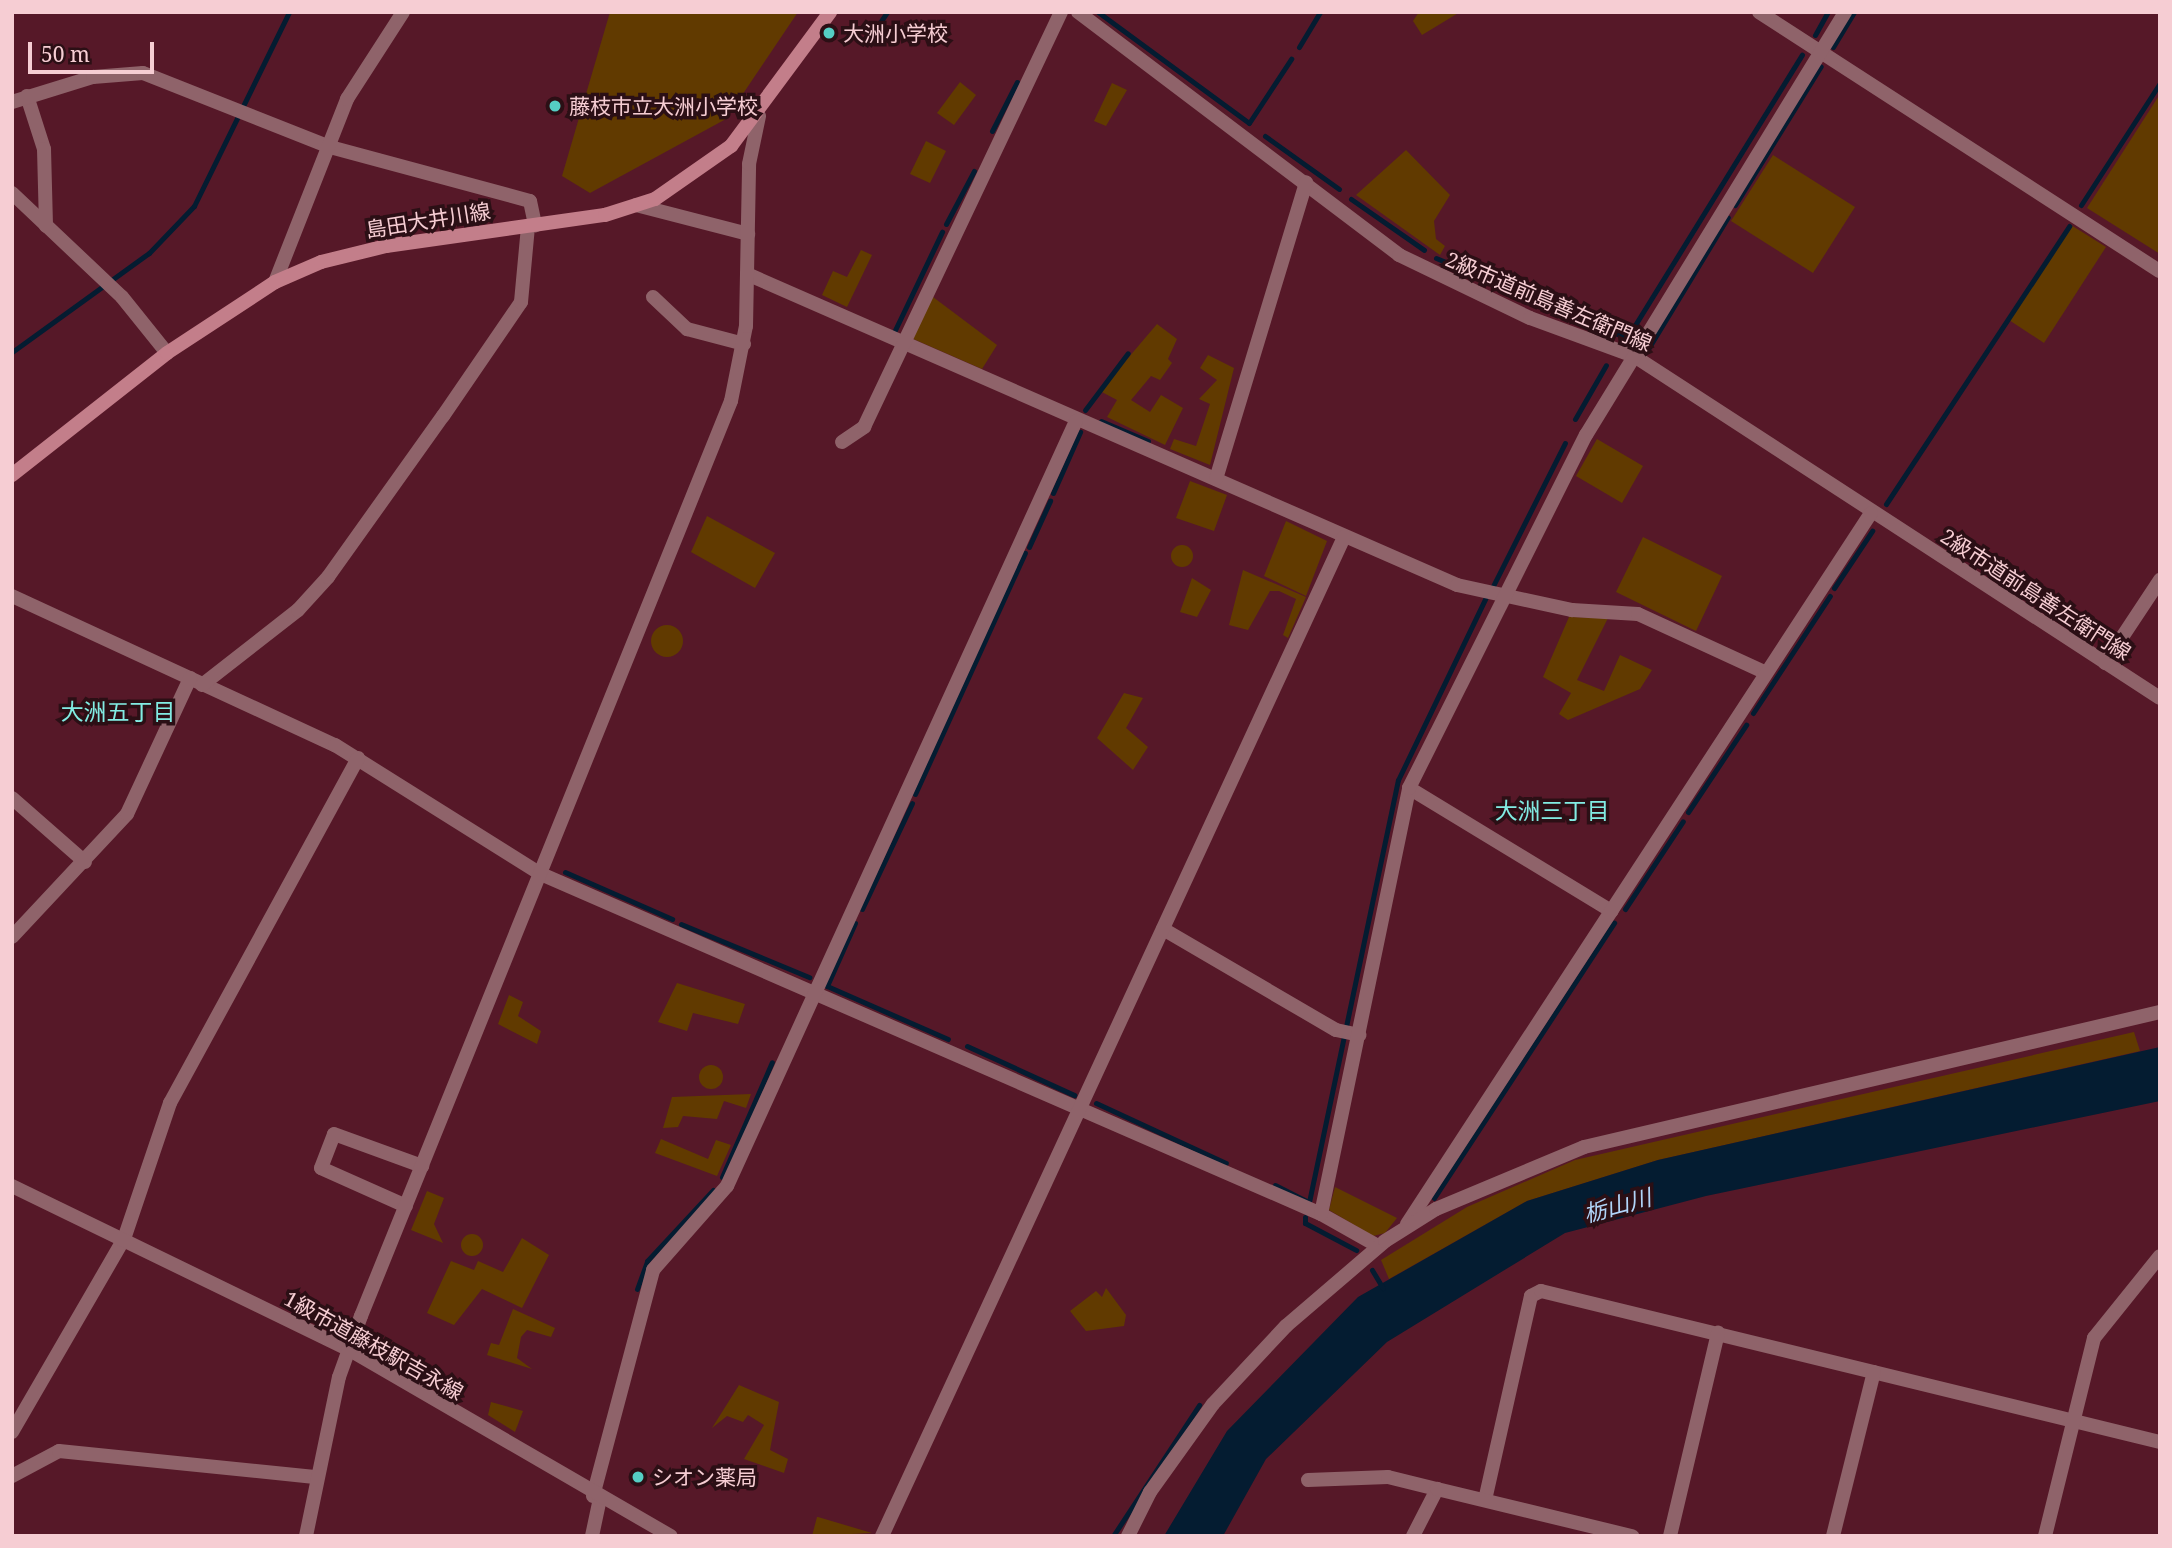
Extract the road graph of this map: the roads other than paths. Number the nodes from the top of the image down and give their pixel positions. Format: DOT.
graph roads {
  1 [pos="830,12"];
  2 [pos="1061,12"];
  3 [pos="1078,12"];
  4 [pos="1759,12"];
  5 [pos="1845,12"];
  6 [pos="398,13"];
  7 [pos="1821,52"];
  8 [pos="27,96"];
  9 [pos="12,102"];
  10 [pos="759,116"];
  11 [pos="330,147"];
  12 [pos="1306,182"];
  13 [pos="12,193"];
  14 [pos="636,205"];
  15 [pos="532,225"];
  16 [pos="46,226"];
  17 [pos="748,234"];
  18 [pos="2160,271"];
  19 [pos="747,274"];
  20 [pos="275,282"];
  21 [pos="653,297"];
  22 [pos="744,344"];
  23 [pos="900,344"];
  24 [pos="167,353"];
  25 [pos="1634,356"];
  26 [pos="1076,421"];
  27 [pos="842,442"];
  28 [pos="12,475"];
  29 [pos="1216,479"];
  30 [pos="1871,513"];
  31 [pos="1344,537"];
  32 [pos="2160,580"];
  33 [pos="12,596"];
  34 [pos="1502,597"];
  35 [pos="2105,663"];
  36 [pos="1766,673"];
  37 [pos="196,682"];
  38 [pos="2160,698"];
  39 [pos="358,758"];
  40 [pos="1409,788"];
  41 [pos="12,798"];
  42 [pos="85,862"];
  43 [pos="541,874"];
  44 [pos="1611,911"];
  45 [pos="1163,929"];
  46 [pos="12,937"];
  47 [pos="816,991"];
  48 [pos="2160,1012"];
  49 [pos="1356,1034"];
  50 [pos="1078,1109"];
  51 [pos="422,1166"];
  52 [pos="12,1186"];
  53 [pos="406,1206"];
  54 [pos="1321,1214"];
  55 [pos="1404,1229"];
  56 [pos="124,1239"];
  57 [pos="1378,1247"];
  58 [pos="2160,1256"];
  59 [pos="1718,1333"];
  60 [pos="348,1349"];
  61 [pos="1874,1372"];
  62 [pos="2073,1421"];
  63 [pos="12,1432"];
  64 [pos="2160,1442"];
  65 [pos="12,1476"];
  66 [pos="315,1476"];
  67 [pos="1308,1480"];
  68 [pos="1437,1489"];
  69 [pos="596,1498"];
  70 [pos="1485,1500"];
  71 [pos="306,1536"];
  72 [pos="592,1536"];
  73 [pos="670,1536"];
  74 [pos="881,1536"];
  75 [pos="1128,1536"];
  76 [pos="1413,1536"];
  77 [pos="1632,1536"];
  78 [pos="1671,1536"];
  79 [pos="1833,1536"];
  80 [pos="2045,1536"];
  1 -- 10 [label="main road, 島田大井川線"];
  2 -- 23 [label="street"];
  3 -- 12 [label="street, 2級市道前島善左衛門線"];
  4 -- 7 [label="street"];
  5 -- 7 [label="street"];
  6 -- 11 [label="street"];
  7 -- 18 [label="street"];
  7 -- 25 [label="street"];
  8 -- 9 [label="street"];
  8 -- 11 [label="street"];
  8 -- 16 [label="street"];
  10 -- 14 [label="main road, 島田大井川線"];
  10 -- 17 [label="street"];
  11 -- 15 [label="street"];
  11 -- 20 [label="street"];
  12 -- 25 [label="street, 2級市道前島善左衛門線"];
  12 -- 29 [label="street"];
  13 -- 16 [label="street"];
  14 -- 15 [label="main road, 島田大井川線"];
  14 -- 17 [label="street"];
  15 -- 20 [label="main road, 島田大井川線"];
  15 -- 37 [label="street"];
  16 -- 24 [label="street"];
  17 -- 19 [label="street"];
  19 -- 22 [label="street"];
  19 -- 23 [label="street"];
  20 -- 24 [label="main road, 島田大井川線"];
  21 -- 22 [label="street"];
  22 -- 43 [label="street"];
  23 -- 26 [label="street"];
  23 -- 27 [label="street"];
  24 -- 28 [label="main road, 島田大井川線"];
  25 -- 30 [label="street, 2級市道前島善左衛門線"];
  25 -- 34 [label="street"];
  26 -- 29 [label="street"];
  26 -- 47 [label="street"];
  29 -- 31 [label="street"];
  30 -- 35 [label="street, 2級市道前島善左衛門線"];
  30 -- 36 [label="street"];
  31 -- 34 [label="street"];
  31 -- 45 [label="street"];
  32 -- 35 [label="street"];
  33 -- 37 [label="street"];
  34 -- 36 [label="street"];
  34 -- 40 [label="street"];
  35 -- 38 [label="street, 2級市道前島善左衛門線"];
  36 -- 44 [label="street"];
  37 -- 39 [label="street"];
  37 -- 42 [label="street"];
  39 -- 43 [label="street"];
  39 -- 56 [label="street"];
  40 -- 44 [label="street"];
  40 -- 49 [label="street"];
  41 -- 42 [label="street"];
  42 -- 46 [label="street"];
  43 -- 47 [label="street"];
  43 -- 51 [label="street"];
  44 -- 55 [label="street"];
  45 -- 49 [label="street"];
  45 -- 50 [label="street"];
  47 -- 50 [label="street"];
  47 -- 69 [label="street"];
  48 -- 55 [label="street"];
  49 -- 54 [label="street"];
  50 -- 54 [label="street"];
  50 -- 74 [label="street"];
  51 -- 53 [label="street"];
  51 -- 53 [label="street"];
  52 -- 56 [label="street, 1級市道藤枝駅吉永線"];
  53 -- 60 [label="street"];
  54 -- 57 [label="street"];
  55 -- 57 [label="street"];
  56 -- 60 [label="street, 1級市道藤枝駅吉永線"];
  56 -- 63 [label="street"];
  57 -- 75 [label="street"];
  58 -- 62 [label="street"];
  59 -- 61 [label="street"];
  59 -- 70 [label="street"];
  59 -- 78 [label="street"];
  60 -- 66 [label="street"];
  60 -- 69 [label="street, 1級市道藤枝駅吉永線"];
  61 -- 62 [label="street"];
  61 -- 79 [label="street"];
  62 -- 64 [label="street"];
  62 -- 80 [label="street"];
  65 -- 66 [label="street"];
  66 -- 71 [label="street"];
  67 -- 68 [label="street"];
  68 -- 70 [label="street"];
  68 -- 76 [label="street"];
  69 -- 72 [label="street"];
  69 -- 73 [label="street, 1級市道藤枝駅吉永線"];
  70 -- 77 [label="street"];
}
